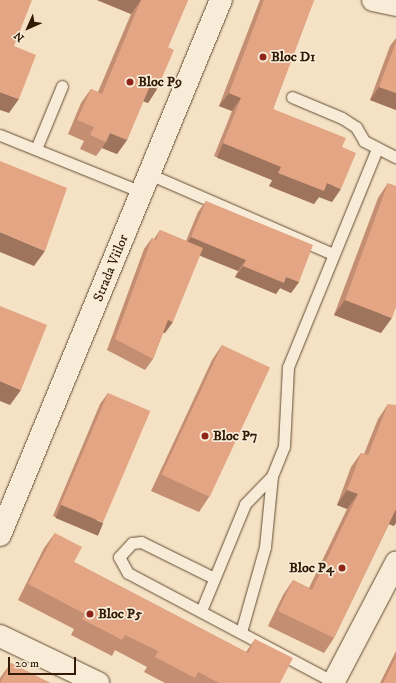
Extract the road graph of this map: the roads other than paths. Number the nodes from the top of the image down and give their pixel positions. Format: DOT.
graph roads {
  1 [pos="221,0"];
  2 [pos="374,0"];
  3 [pos="396,5"];
  4 [pos="62,86"];
  5 [pos="292,97"];
  6 [pos="0,135"];
  7 [pos="36,149"];
  8 [pos="377,149"];
  9 [pos="396,157"];
  10 [pos="146,183"];
  11 [pos="333,254"];
  12 [pos="272,476"];
  13 [pos="0,535"];
  14 [pos="396,562"];
  15 [pos="214,578"];
  16 [pos="201,611"];
  17 [pos="241,632"];
  18 [pos="0,636"];
  19 [pos="98,683"];
  20 [pos="334,683"];
  1 -- 10 [label="street, Strada Viilor"];
  2 -- 3 [label="street"];
  4 -- 7 [label="lane"];
  5 -- 8 [label="lane"];
  6 -- 7 [label="lane"];
  7 -- 10 [label="lane"];
  8 -- 9 [label="lane"];
  8 -- 11 [label="lane"];
  10 -- 11 [label="lane"];
  10 -- 13 [label="street, Strada Viilor"];
  11 -- 12 [label="lane"];
  12 -- 15 [label="lane"];
  12 -- 17 [label="lane"];
  14 -- 20 [label="street"];
  15 -- 16 [label="lane"];
  15 -- 16 [label="lane"];
  16 -- 17 [label="lane"];
  17 -- 20 [label="lane"];
  18 -- 19 [label="street"];
}
